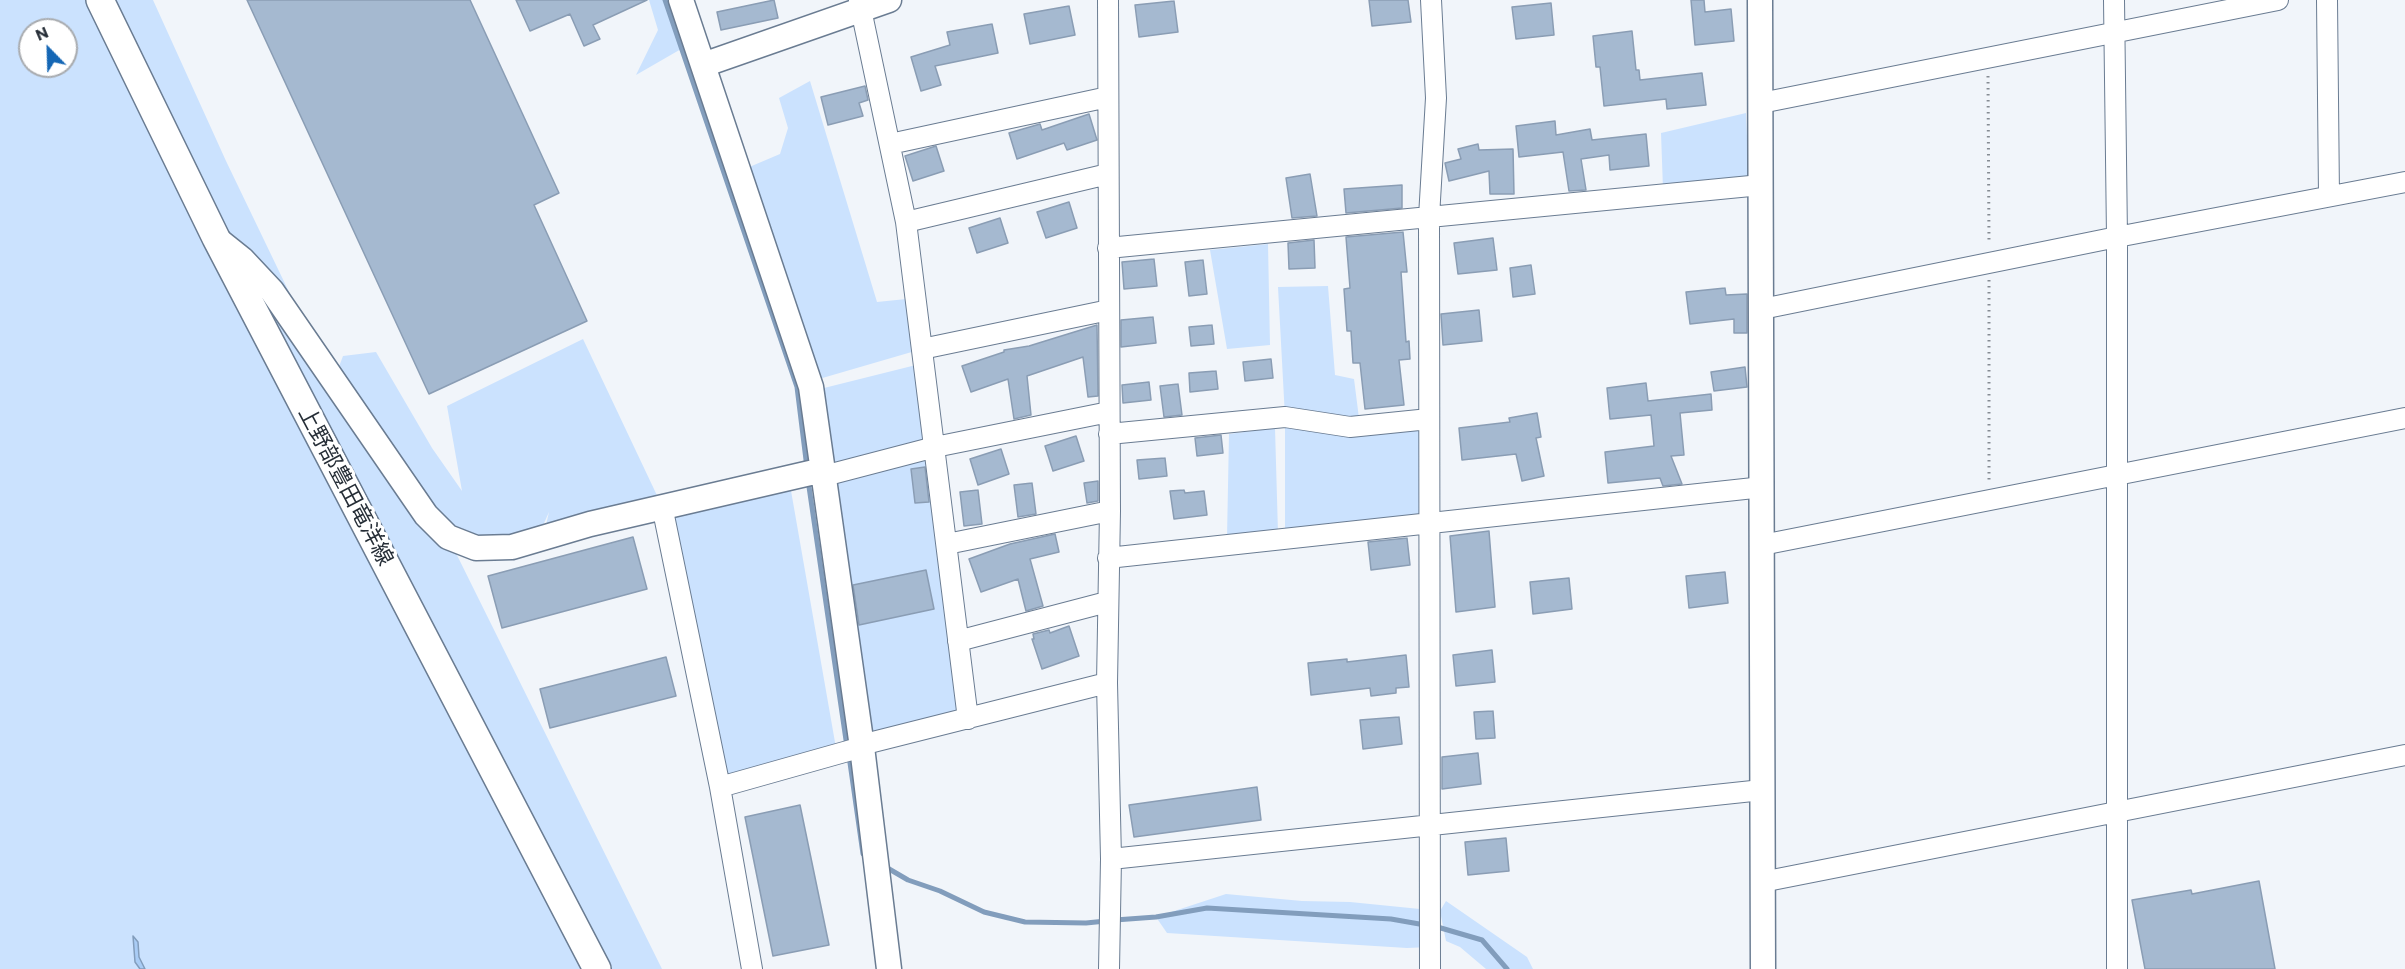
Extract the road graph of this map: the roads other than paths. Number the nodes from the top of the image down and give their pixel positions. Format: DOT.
graph roads {
  1 [pos="100,0"];
  2 [pos="681,0"];
  3 [pos="889,0"];
  4 [pos="1108,0"];
  5 [pos="1431,0"];
  6 [pos="1760,0"];
  7 [pos="2114,0"];
  8 [pos="2278,0"];
  9 [pos="2327,0"];
  10 [pos="860,5"];
  11 [pos="2114,32"];
  12 [pos="703,65"];
  13 [pos="1108,97"];
  14 [pos="1761,103"];
  15 [pos="890,144"];
  16 [pos="1108,174"];
  17 [pos="2405,182"];
  18 [pos="1761,185"];
  19 [pos="2329,196"];
  20 [pos="1429,217"];
  21 [pos="906,222"];
  22 [pos="2117,237"];
  23 [pos="216,238"];
  24 [pos="1108,248"];
  25 [pos="1762,309"];
  26 [pos="1108,310"];
  27 [pos="922,349"];
  28 [pos="1109,412"];
  29 [pos="2405,418"];
  30 [pos="1429,419"];
  31 [pos="1109,434"];
  32 [pos="935,447"];
  33 [pos="824,473"];
  34 [pos="2117,475"];
  35 [pos="1763,487"];
  36 [pos="662,506"];
  37 [pos="1110,511"];
  38 [pos="1429,524"];
  39 [pos="947,544"];
  40 [pos="1762,544"];
  41 [pos="1108,558"];
  42 [pos="1107,602"];
  43 [pos="958,641"];
  44 [pos="1107,683"];
  45 [pos="968,719"];
  46 [pos="862,747"];
  47 [pos="2405,755"];
  48 [pos="720,787"];
  49 [pos="1762,790"];
  50 [pos="2116,813"];
  51 [pos="1430,827"];
  52 [pos="1111,859"];
  53 [pos="1762,882"];
  54 [pos="597,969"];
  55 [pos="752,969"];
  56 [pos="889,969"];
  57 [pos="1109,969"];
  58 [pos="1430,969"];
  59 [pos="1763,969"];
  60 [pos="2117,969"];
  1 -- 23 [label="main road, 上野部豊田竜洋線"];
  2 -- 12 [label="street"];
  3 -- 10 [label="street"];
  4 -- 13 [label="street"];
  5 -- 20 [label="street"];
  6 -- 14 [label="street"];
  7 -- 11 [label="street"];
  8 -- 11 [label="street"];
  9 -- 19 [label="street"];
  10 -- 12 [label="street"];
  10 -- 15 [label="street"];
  11 -- 14 [label="street"];
  11 -- 22 [label="street"];
  12 -- 33 [label="street"];
  13 -- 15 [label="street"];
  13 -- 16 [label="street"];
  14 -- 18 [label="street"];
  15 -- 21 [label="street"];
  16 -- 21 [label="street"];
  16 -- 24 [label="street"];
  17 -- 19 [label="street"];
  18 -- 20 [label="street"];
  18 -- 25 [label="street"];
  19 -- 22 [label="street"];
  20 -- 24 [label="street"];
  20 -- 30 [label="street"];
  21 -- 27 [label="street"];
  22 -- 25 [label="street"];
  22 -- 34 [label="street"];
  23 -- 36 [label="street"];
  23 -- 54 [label="main road, 上野部豊田竜洋線"];
  24 -- 26 [label="street"];
  25 -- 35 [label="street"];
  26 -- 27 [label="street"];
  26 -- 28 [label="street"];
  27 -- 32 [label="street"];
  28 -- 31 [label="street"];
  28 -- 32 [label="street"];
  29 -- 34 [label="street"];
  30 -- 31 [label="street"];
  30 -- 38 [label="street"];
  31 -- 37 [label="street"];
  32 -- 33 [label="street"];
  32 -- 39 [label="street"];
  33 -- 36 [label="street"];
  33 -- 46 [label="street"];
  34 -- 40 [label="street"];
  34 -- 50 [label="street"];
  35 -- 38 [label="street"];
  35 -- 40 [label="street"];
  36 -- 48 [label="street"];
  37 -- 39 [label="street"];
  37 -- 41 [label="street"];
  38 -- 41 [label="street"];
  38 -- 51 [label="street"];
  39 -- 43 [label="street"];
  40 -- 49 [label="street"];
  41 -- 42 [label="street"];
  42 -- 43 [label="street"];
  42 -- 44 [label="street"];
  43 -- 45 [label="street"];
  44 -- 45 [label="street"];
  44 -- 52 [label="street"];
  45 -- 46 [label="street"];
  46 -- 48 [label="street"];
  46 -- 56 [label="street"];
  47 -- 50 [label="street"];
  48 -- 55 [label="street"];
  49 -- 51 [label="street"];
  49 -- 53 [label="street"];
  50 -- 53 [label="street"];
  50 -- 60 [label="street"];
  51 -- 52 [label="street"];
  51 -- 58 [label="street"];
  52 -- 57 [label="street"];
  53 -- 59 [label="street"];
}
